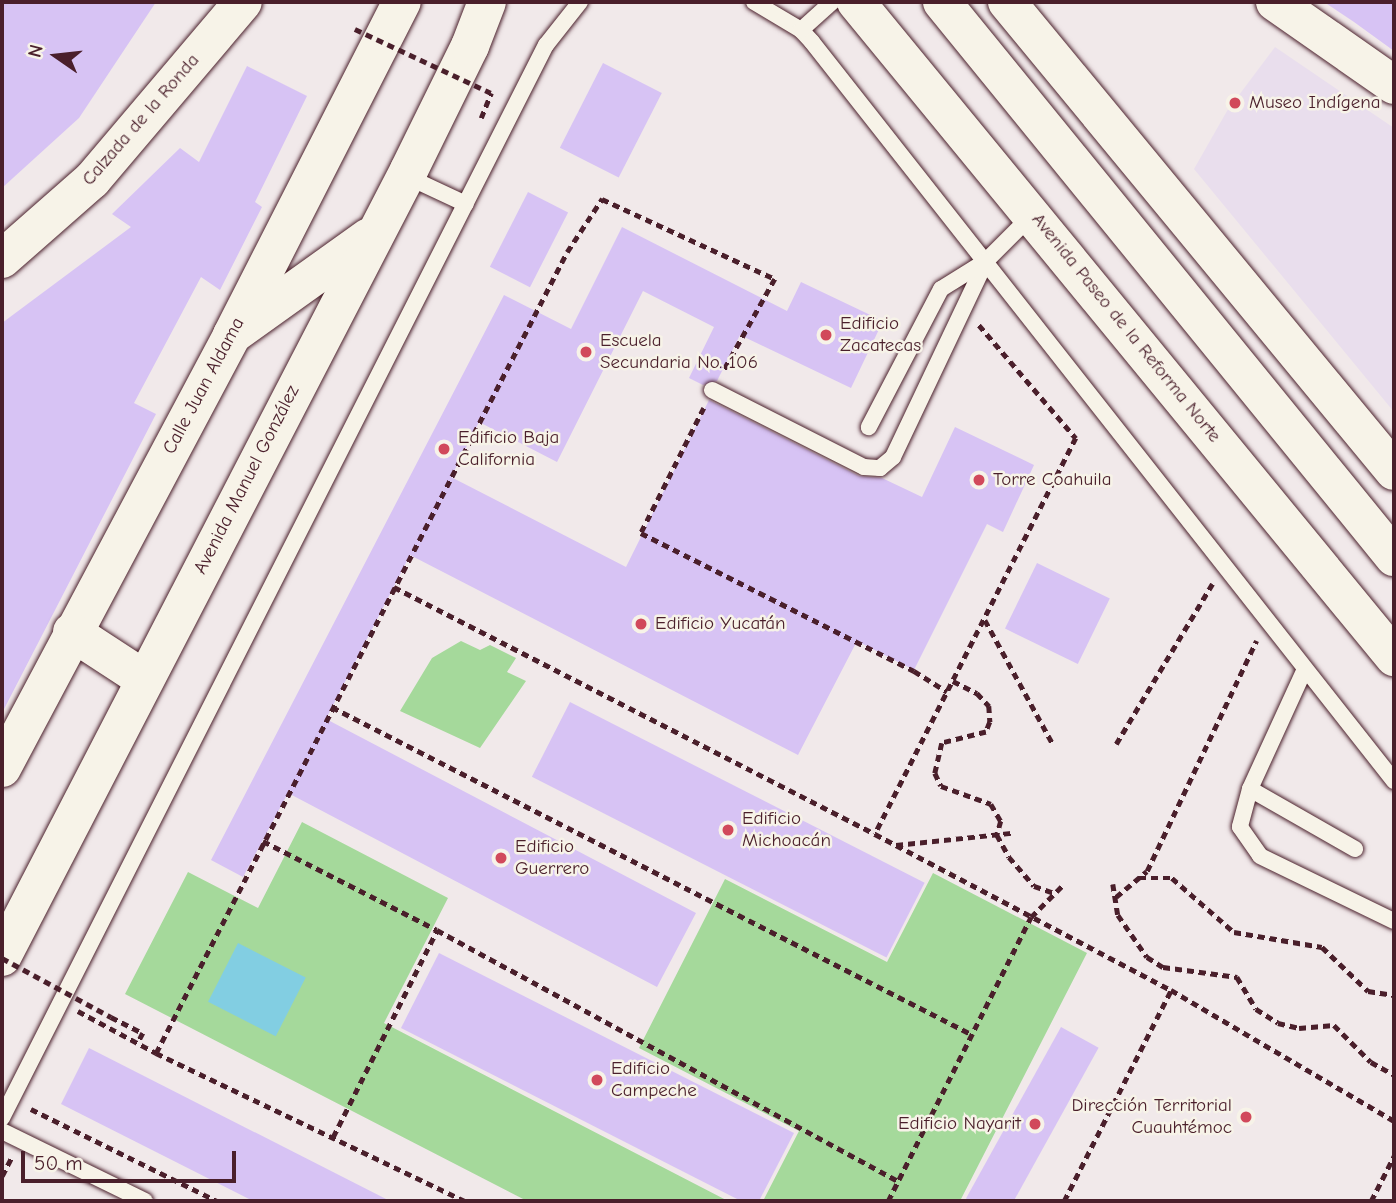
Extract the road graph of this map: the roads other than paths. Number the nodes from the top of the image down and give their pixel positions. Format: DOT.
graph roads {
  1 [pos="243,2"];
  2 [pos="402,2"];
  3 [pos="487,2"];
  4 [pos="580,2"];
  5 [pos="754,2"];
  6 [pos="832,2"];
  7 [pos="856,2"];
  8 [pos="942,2"];
  9 [pos="1007,2"];
  10 [pos="1276,2"];
  11 [pos="801,30"];
  12 [pos="1394,85"];
  13 [pos="406,176"];
  14 [pos="466,204"];
  15 [pos="1032,214"];
  16 [pos="376,231"];
  17 [pos="2,259"];
  18 [pos="986,261"];
  19 [pos="232,335"];
  20 [pos="712,390"];
  21 [pos="869,427"];
  22 [pos="1394,471"];
  23 [pos="1394,557"];
  24 [pos="72,632"];
  25 [pos="1394,657"];
  26 [pos="1304,671"];
  27 [pos="144,679"];
  28 [pos="2,768"];
  29 [pos="1394,781"];
  30 [pos="1250,789"];
  31 [pos="1355,849"];
  32 [pos="1394,921"];
  33 [pos="2,957"];
  34 [pos="2,1118"];
  35 [pos="2,1131"];
  36 [pos="142,1200"];
  1 -- 17 [label="main road, Calzada de la Ronda"];
  2 -- 19 [label="main road, Calle Juan Aldama"];
  3 -- 13 [label="main road, Avenida Manuel González"];
  4 -- 14 [label="lane"];
  5 -- 11 [label="lane"];
  6 -- 11 [label="lane"];
  7 -- 15 [label="main road, Avenida Paseo de la Reforma Norte"];
  8 -- 23 [label="main road"];
  9 -- 22 [label="main road"];
  10 -- 12 [label="main road"];
  11 -- 18 [label="lane"];
  13 -- 14 [label="lane"];
  13 -- 16 [label="main road, Avenida Manuel González"];
  14 -- 34 [label="lane"];
  15 -- 18 [label="lane"];
  15 -- 25 [label="main road, Avenida Paseo de la Reforma Norte"];
  16 -- 19 [label="main road"];
  16 -- 27 [label="main road, Avenida Manuel González"];
  18 -- 20 [label="lane"];
  18 -- 21 [label="lane"];
  18 -- 26 [label="lane"];
  19 -- 24 [label="main road, Calle Juan Aldama"];
  24 -- 27 [label="main road"];
  24 -- 28 [label="main road, Calle Juan Aldama"];
  26 -- 29 [label="lane"];
  26 -- 30 [label="lane"];
  27 -- 33 [label="main road, Avenida Manuel González"];
  30 -- 31 [label="lane"];
  30 -- 32 [label="lane"];
  35 -- 36 [label="lane"];
}
